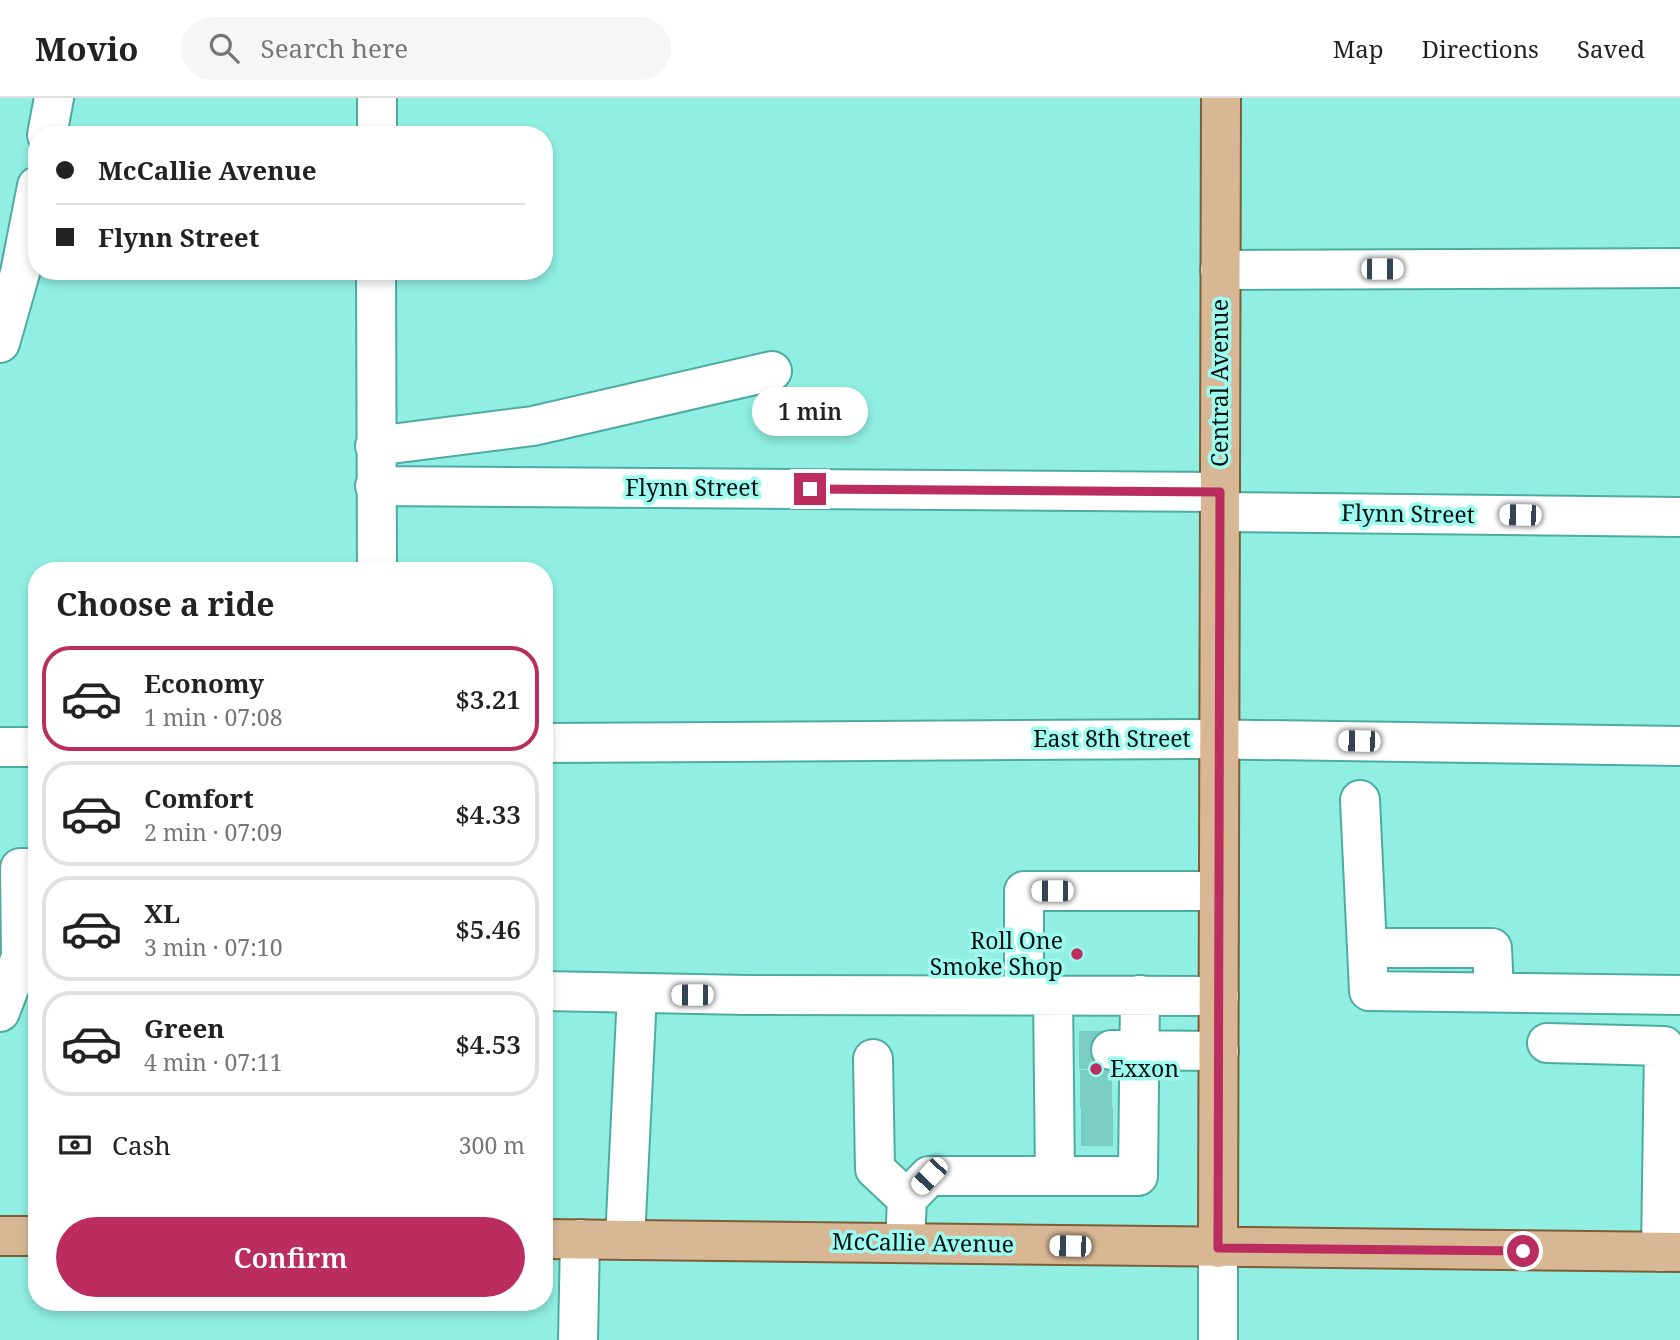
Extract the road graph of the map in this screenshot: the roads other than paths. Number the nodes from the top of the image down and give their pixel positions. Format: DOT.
graph roads {
  1 [pos="54,98"];
  2 [pos="377,98"];
  3 [pos="1221,98"];
  4 [pos="49,126"];
  5 [pos="377,126"];
  6 [pos="28,232"];
  7 [pos="1680,268"];
  8 [pos="1220,270"];
  9 [pos="376,280"];
  10 [pos="0,343"];
  11 [pos="772,370"];
  12 [pos="375,446"];
  13 [pos="375,486"];
  14 [pos="1220,502"];
  15 [pos="1680,517"];
  16 [pos="377,562"];
  17 [pos="1220,739"];
  18 [pos="553,743"];
  19 [pos="1680,746"];
  20 [pos="0,747"];
  21 [pos="28,747"];
  22 [pos="1360,800"];
  23 [pos="28,868"];
  24 [pos="1219,891"];
  25 [pos="28,947"];
  26 [pos="28,959"];
  27 [pos="553,991"];
  28 [pos="637,994"];
  29 [pos="1039,995"];
  30 [pos="1140,995"];
  31 [pos="1680,995"];
  32 [pos="1219,996"];
  33 [pos="0,1012"];
  34 [pos="1547,1043"];
  35 [pos="1096,1050"];
  36 [pos="1219,1051"];
  37 [pos="873,1059"];
  38 [pos="1096,1089"];
  39 [pos="1097,1127"];
  40 [pos="1055,1176"];
  41 [pos="907,1199"];
  42 [pos="562,1239"];
  43 [pos="625,1240"];
  44 [pos="905,1243"];
  45 [pos="1218,1248"];
  46 [pos="1670,1252"];
  47 [pos="578,1340"];
  48 [pos="1218,1340"];
  1 -- 4 [label="street"];
  2 -- 5 [label="street"];
  3 -- 8 [label="main road, Central Avenue"];
  6 -- 10 [label="street"];
  7 -- 8 [label="street"];
  8 -- 14 [label="main road, Central Avenue"];
  9 -- 12 [label="street"];
  11 -- 12 [label="street"];
  12 -- 13 [label="street"];
  13 -- 14 [label="street, Flynn Street"];
  13 -- 16 [label="street"];
  14 -- 15 [label="street, Flynn Street"];
  14 -- 17 [label="main road, Central Avenue"];
  17 -- 18 [label="street, East 8th Street"];
  17 -- 19 [label="street, East 8th Street"];
  17 -- 24 [label="main road, Central Avenue"];
  20 -- 21 [label="street"];
  22 -- 31 [label="street"];
  23 -- 25 [label="street"];
  24 -- 29 [label="street"];
  24 -- 32 [label="main road, Central Avenue"];
  26 -- 33 [label="street"];
  27 -- 28 [label="street"];
  28 -- 29 [label="street"];
  28 -- 43 [label="street"];
  29 -- 30 [label="street"];
  29 -- 35 [label="street"];
  30 -- 32 [label="street"];
  30 -- 35 [label="street"];
  32 -- 36 [label="main road, Central Avenue"];
  34 -- 46 [label="street"];
  35 -- 36 [label="street"];
  35 -- 38 [label="street"];
  35 -- 38 [label="street"];
  36 -- 45 [label="main road, Central Avenue"];
  37 -- 41 [label="street"];
  38 -- 39 [label="street"];
  38 -- 39 [label="street"];
  39 -- 40 [label="street"];
  39 -- 40 [label="street"];
  40 -- 41 [label="street"];
  41 -- 44 [label="street"];
  42 -- 43 [label="main road, McCallie Avenue"];
  42 -- 47 [label="street"];
  43 -- 44 [label="main road, McCallie Avenue"];
  44 -- 45 [label="main road, McCallie Avenue"];
  45 -- 46 [label="main road, McCallie Avenue"];
  45 -- 48 [label="street, Central Avenue"];
}
